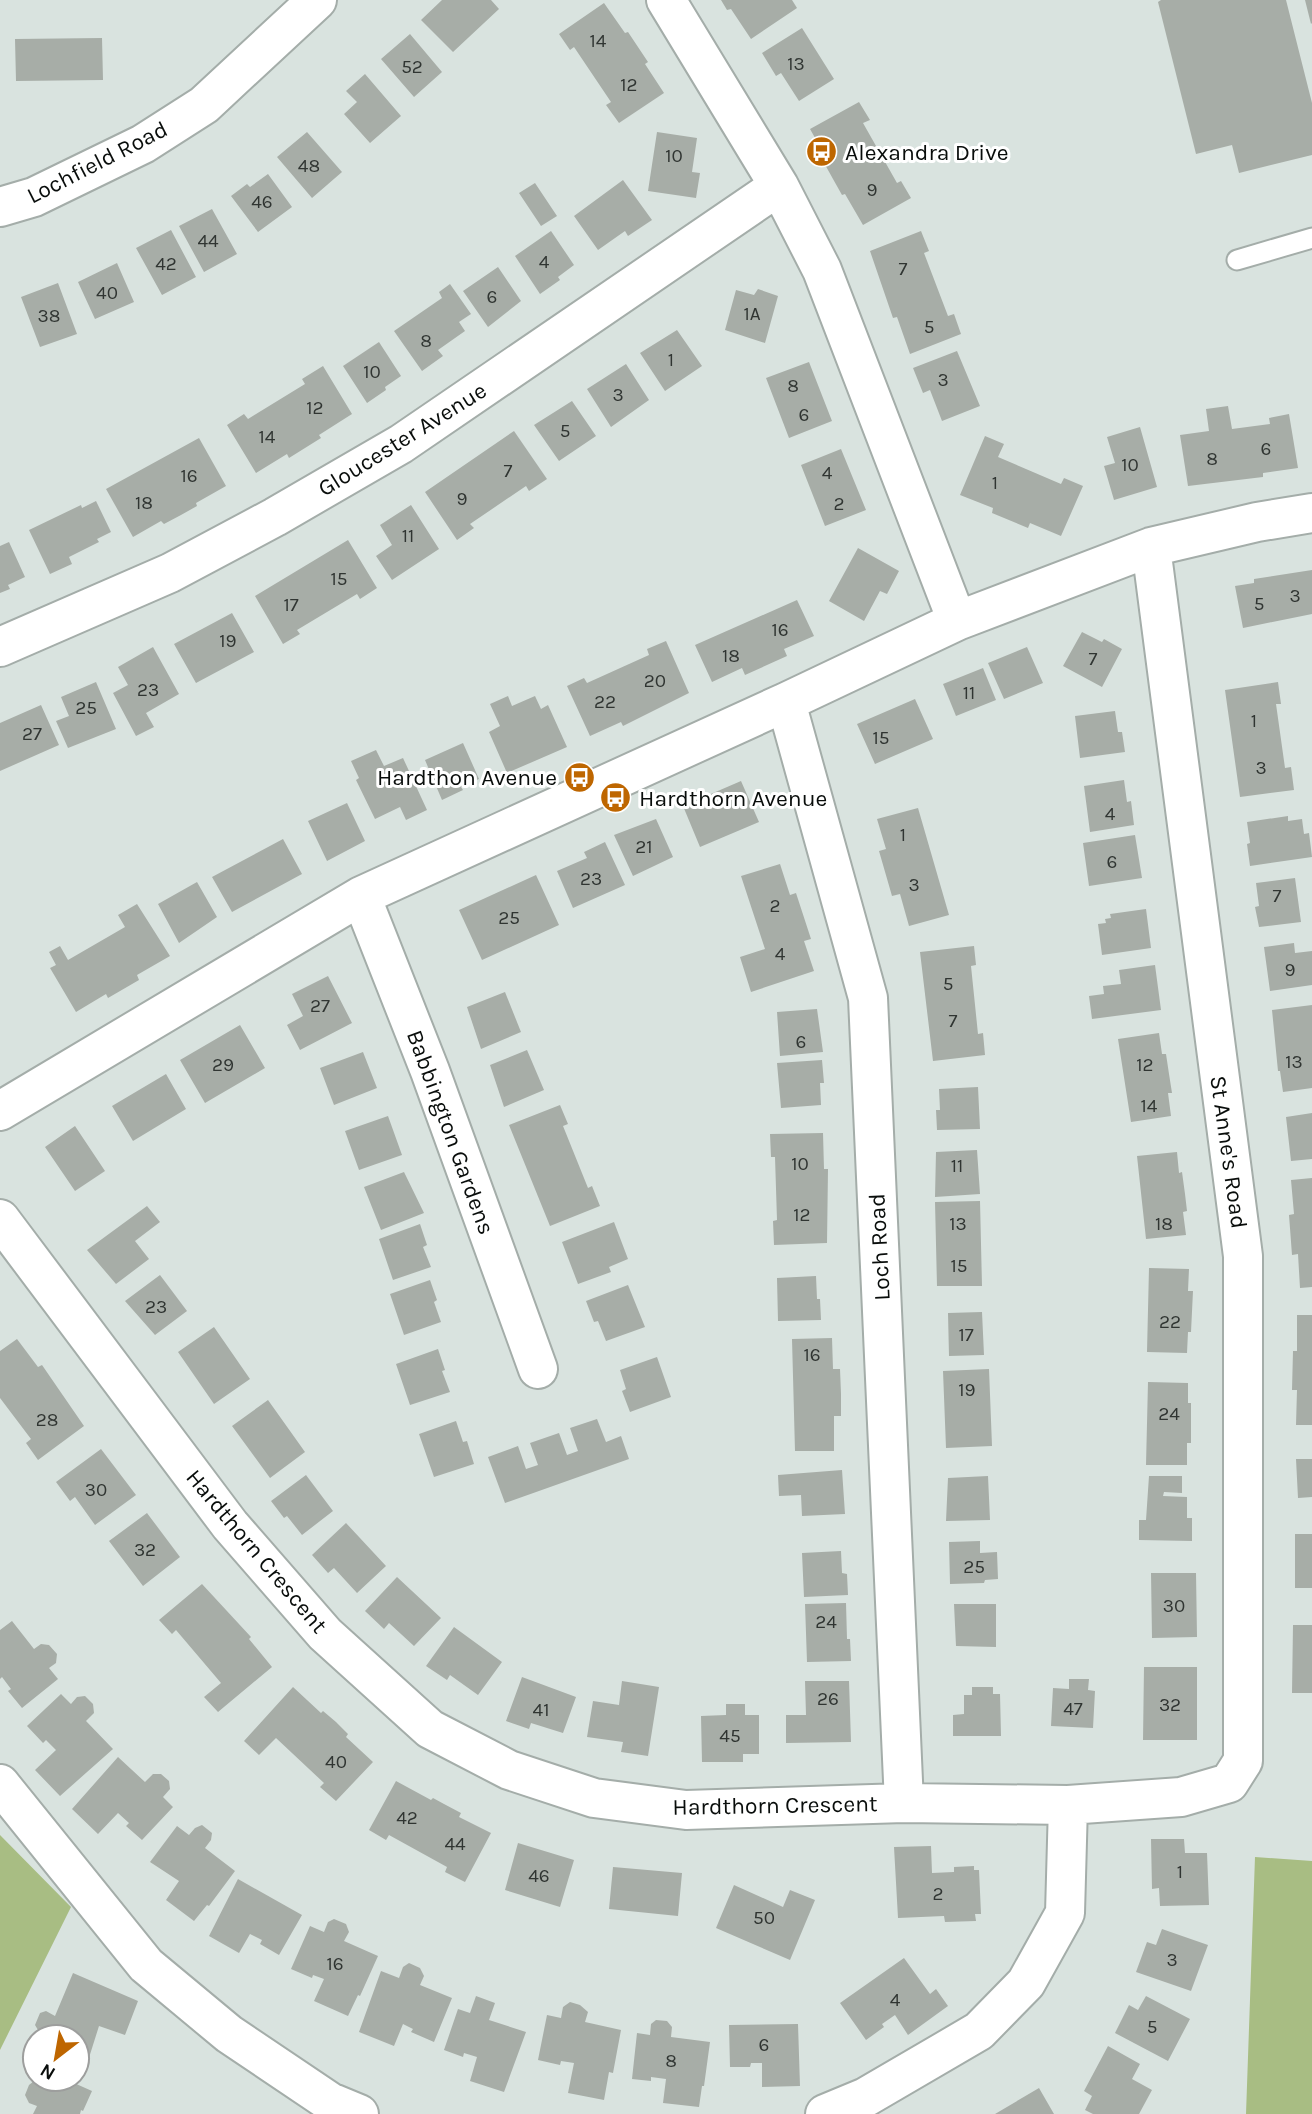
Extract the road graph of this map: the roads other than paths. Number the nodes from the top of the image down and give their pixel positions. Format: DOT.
graph roads {
  1 [pos="317,0"];
  2 [pos="666,0"];
  3 [pos="779,186"];
  4 [pos="0,207"];
  5 [pos="1312,238"];
  6 [pos="1237,260"];
  7 [pos="1312,513"];
  8 [pos="1151,547"];
  9 [pos="957,621"];
  10 [pos="0,648"];
  11 [pos="786,702"];
  12 [pos="360,896"];
  13 [pos="0,1111"];
  14 [pos="0,1219"];
  15 [pos="538,1369"];
  16 [pos="1243,1761"];
  17 [pos="0,1784"];
  18 [pos="904,1803"];
  19 [pos="1068,1805"];
  20 [pos="359,2114"];
  21 [pos="825,2114"];
  1 -- 4 [label="street, Lochfield Road"];
  2 -- 3 [label="street"];
  3 -- 9 [label="street"];
  3 -- 10 [label="street, Gloucester Avenue"];
  5 -- 6 [label="lane"];
  7 -- 8 [label="street"];
  8 -- 9 [label="street"];
  8 -- 16 [label="street, St Anne's Road"];
  9 -- 11 [label="street"];
  11 -- 12 [label="street"];
  11 -- 18 [label="street, Loch Road"];
  12 -- 13 [label="street"];
  12 -- 15 [label="street, Babbington Gardens"];
  14 -- 18 [label="street, Hardthorn Crescent"];
  16 -- 19 [label="street, Hardthorn Crescent"];
  17 -- 20 [label="street"];
  18 -- 19 [label="street, Hardthorn Crescent"];
  19 -- 21 [label="street"];
}
